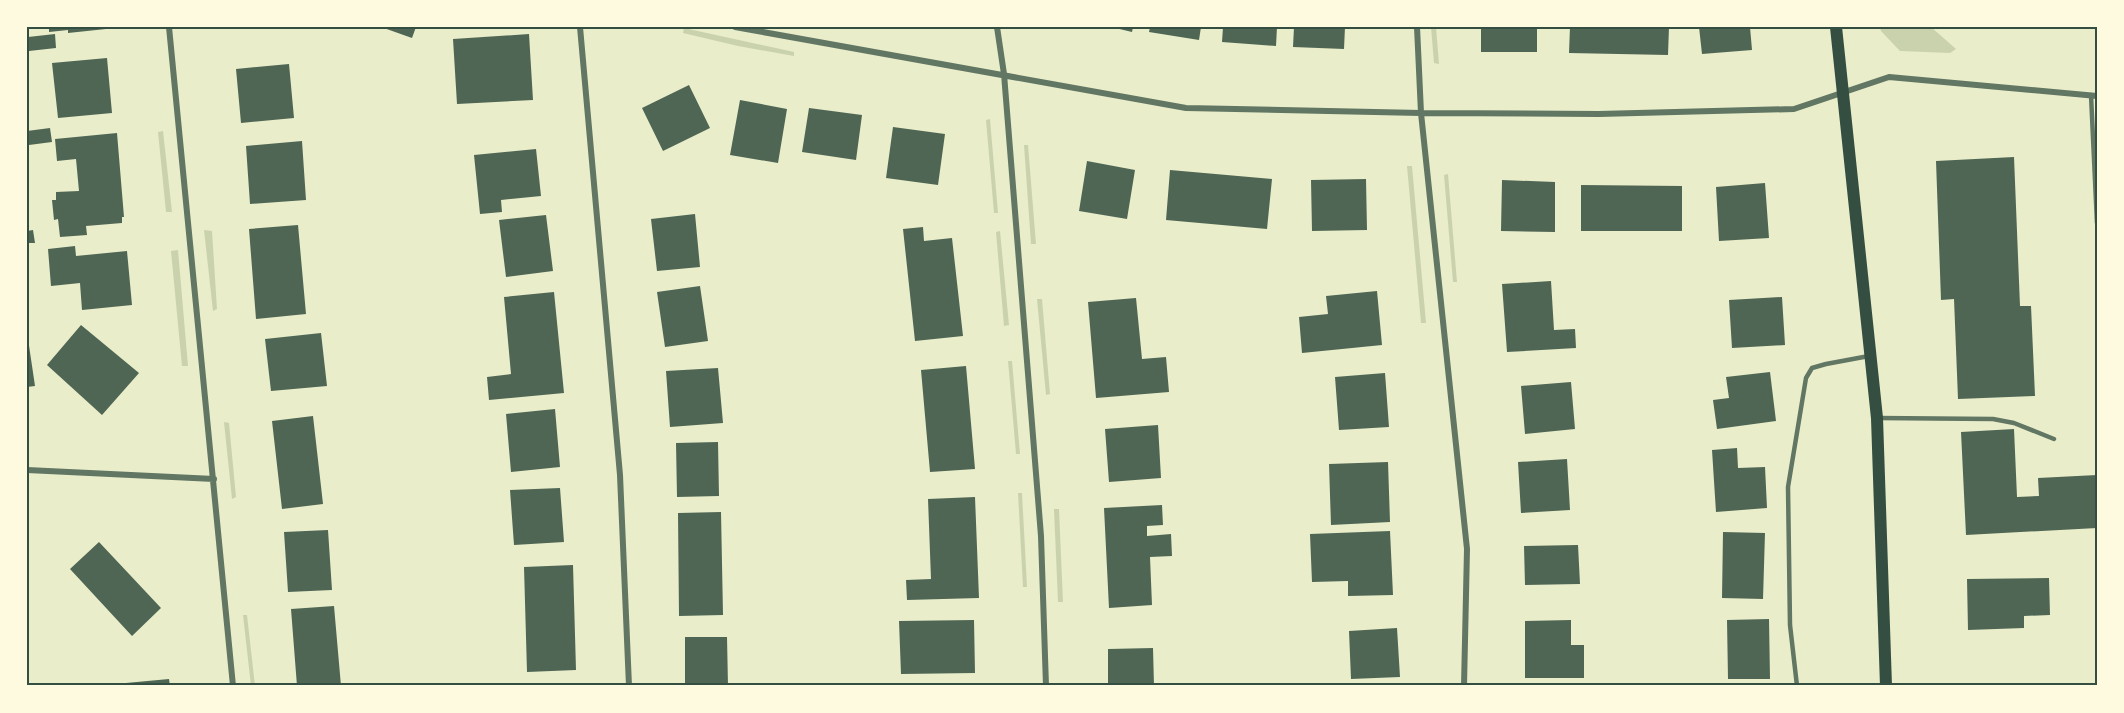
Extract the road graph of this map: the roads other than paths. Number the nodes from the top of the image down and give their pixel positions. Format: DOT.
graph roads {
  1 [pos="169,27"];
  2 [pos="580,27"];
  3 [pos="735,27"];
  4 [pos="998,27"];
  5 [pos="1416,27"];
  6 [pos="1836,27"];
  7 [pos="1004,74"];
  8 [pos="1844,92"];
  9 [pos="2094,95"];
  10 [pos="1421,113"];
  11 [pos="2097,223"];
  12 [pos="1871,356"];
  13 [pos="1877,418"];
  14 [pos="2054,439"];
  15 [pos="27,470"];
  16 [pos="214,479"];
  17 [pos="233,686"];
  18 [pos="629,686"];
  19 [pos="1046,686"];
  20 [pos="1464,686"];
  21 [pos="1797,686"];
  22 [pos="1886,686"];
  1 -- 16 [label="street"];
  2 -- 18 [label="street"];
  3 -- 7 [label="street"];
  4 -- 7 [label="street"];
  5 -- 10 [label="street"];
  6 -- 8 [label="main road"];
  7 -- 10 [label="street"];
  7 -- 19 [label="street"];
  8 -- 9 [label="street"];
  8 -- 10 [label="street"];
  8 -- 12 [label="main road"];
  9 -- 11 [label="lane"];
  10 -- 20 [label="street"];
  12 -- 13 [label="main road"];
  12 -- 21 [label="lane"];
  13 -- 14 [label="lane"];
  13 -- 22 [label="main road"];
  15 -- 16 [label="street"];
  16 -- 17 [label="street"];
}
